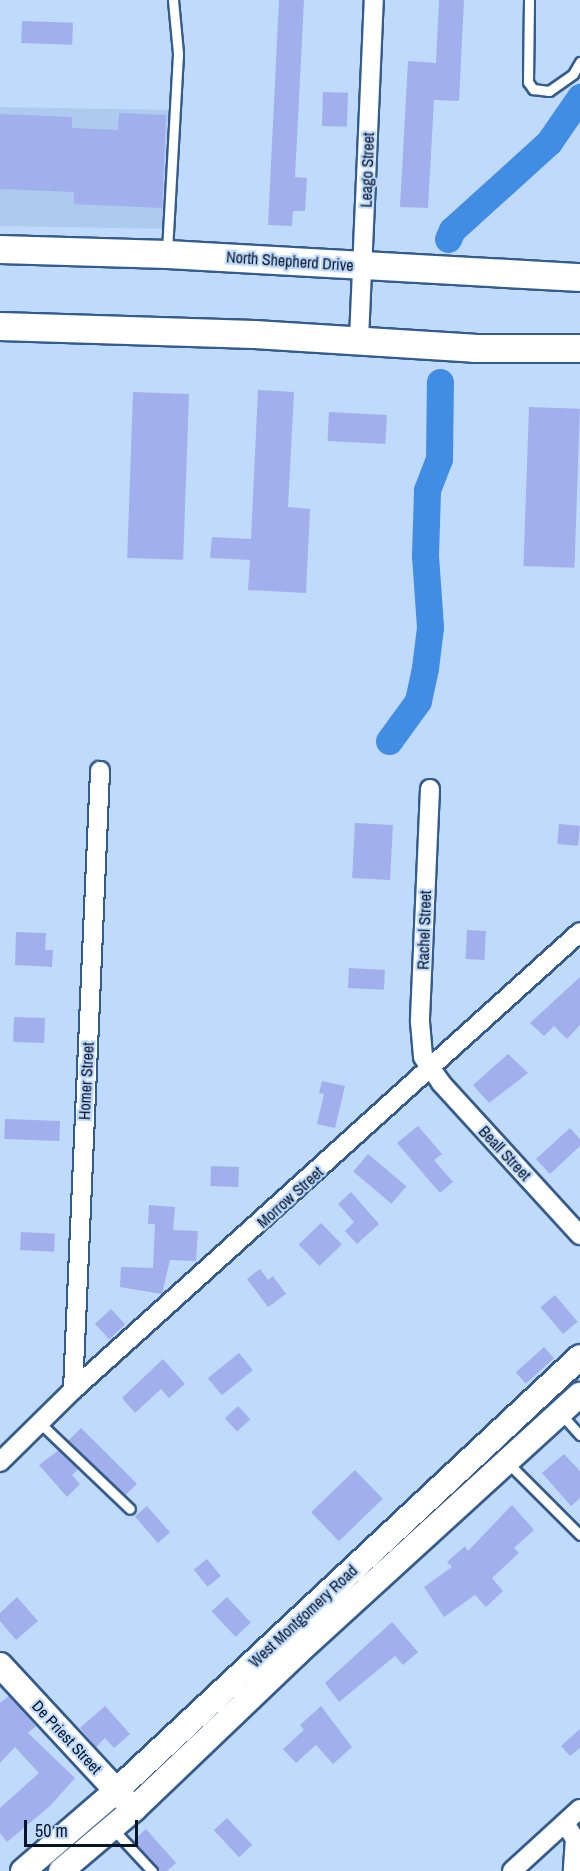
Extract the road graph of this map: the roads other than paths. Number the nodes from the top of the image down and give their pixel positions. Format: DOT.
graph roads {
  1 [pos="173,0"];
  2 [pos="374,0"];
  3 [pos="529,0"];
  4 [pos="580,62"];
  5 [pos="0,249"];
  6 [pos="167,254"];
  7 [pos="363,266"];
  8 [pos="580,277"];
  9 [pos="0,326"];
  10 [pos="359,339"];
  11 [pos="580,348"];
  12 [pos="100,771"];
  13 [pos="430,789"];
  14 [pos="580,932"];
  15 [pos="430,1070"];
  16 [pos="580,1235"];
  17 [pos="580,1357"];
  18 [pos="73,1390"];
  19 [pos="580,1395"];
  20 [pos="560,1413"];
  21 [pos="40,1423"];
  22 [pos="580,1435"];
  23 [pos="0,1462"];
  24 [pos="507,1462"];
  25 [pos="445,1482"];
  26 [pos="463,1502"];
  27 [pos="130,1509"];
  28 [pos="580,1535"];
  29 [pos="290,1644"];
  30 [pos="0,1665"];
  31 [pos="116,1791"];
  32 [pos="134,1809"];
  33 [pos="580,1809"];
  34 [pos="565,1823"];
  35 [pos="112,1828"];
  36 [pos="23,1871"];
  37 [pos="61,1871"];
  38 [pos="152,1871"];
  39 [pos="512,1871"];
  40 [pos="573,1871"];
  1 -- 6 [label="lane"];
  2 -- 7 [label="street, Leago Street"];
  3 -- 4 [label="lane"];
  5 -- 6 [label="main road, North Shepherd Drive"];
  6 -- 7 [label="main road, North Shepherd Drive"];
  7 -- 8 [label="main road, North Shepherd Drive"];
  7 -- 10 [label="street, Leago Street"];
  9 -- 10 [label="main road"];
  10 -- 11 [label="main road"];
  12 -- 18 [label="street, Homer Street"];
  13 -- 15 [label="street, Rachel Street"];
  14 -- 15 [label="street, Morrow Street"];
  15 -- 16 [label="street, Beall Street"];
  15 -- 18 [label="street, Morrow Street"];
  17 -- 25 [label="main road, West Montgomery Road"];
  18 -- 21 [label="street, Morrow Street"];
  19 -- 20 [label="main road, West Montgomery Road"];
  20 -- 22 [label="lane"];
  20 -- 24 [label="main road, West Montgomery Road"];
  21 -- 23 [label="street, Morrow Street"];
  21 -- 27 [label="lane"];
  24 -- 26 [label="main road, West Montgomery Road"];
  24 -- 28 [label="lane"];
  25 -- 26 [label="main road"];
  25 -- 29 [label="main road, West Montgomery Road"];
  26 -- 29 [label="main road, West Montgomery Road"];
  29 -- 31 [label="main road, West Montgomery Road"];
  29 -- 32 [label="main road, West Montgomery Road"];
  30 -- 31 [label="main road, De Priest Street"];
  31 -- 32 [label="main road, De Priest Street"];
  31 -- 36 [label="main road, West Montgomery Road"];
  32 -- 35 [label="main road, West Montgomery Road"];
  33 -- 34 [label="street"];
  34 -- 39 [label="street"];
  34 -- 40 [label="street"];
  35 -- 37 [label="main road, West Montgomery Road"];
  35 -- 38 [label="lane"];
}
